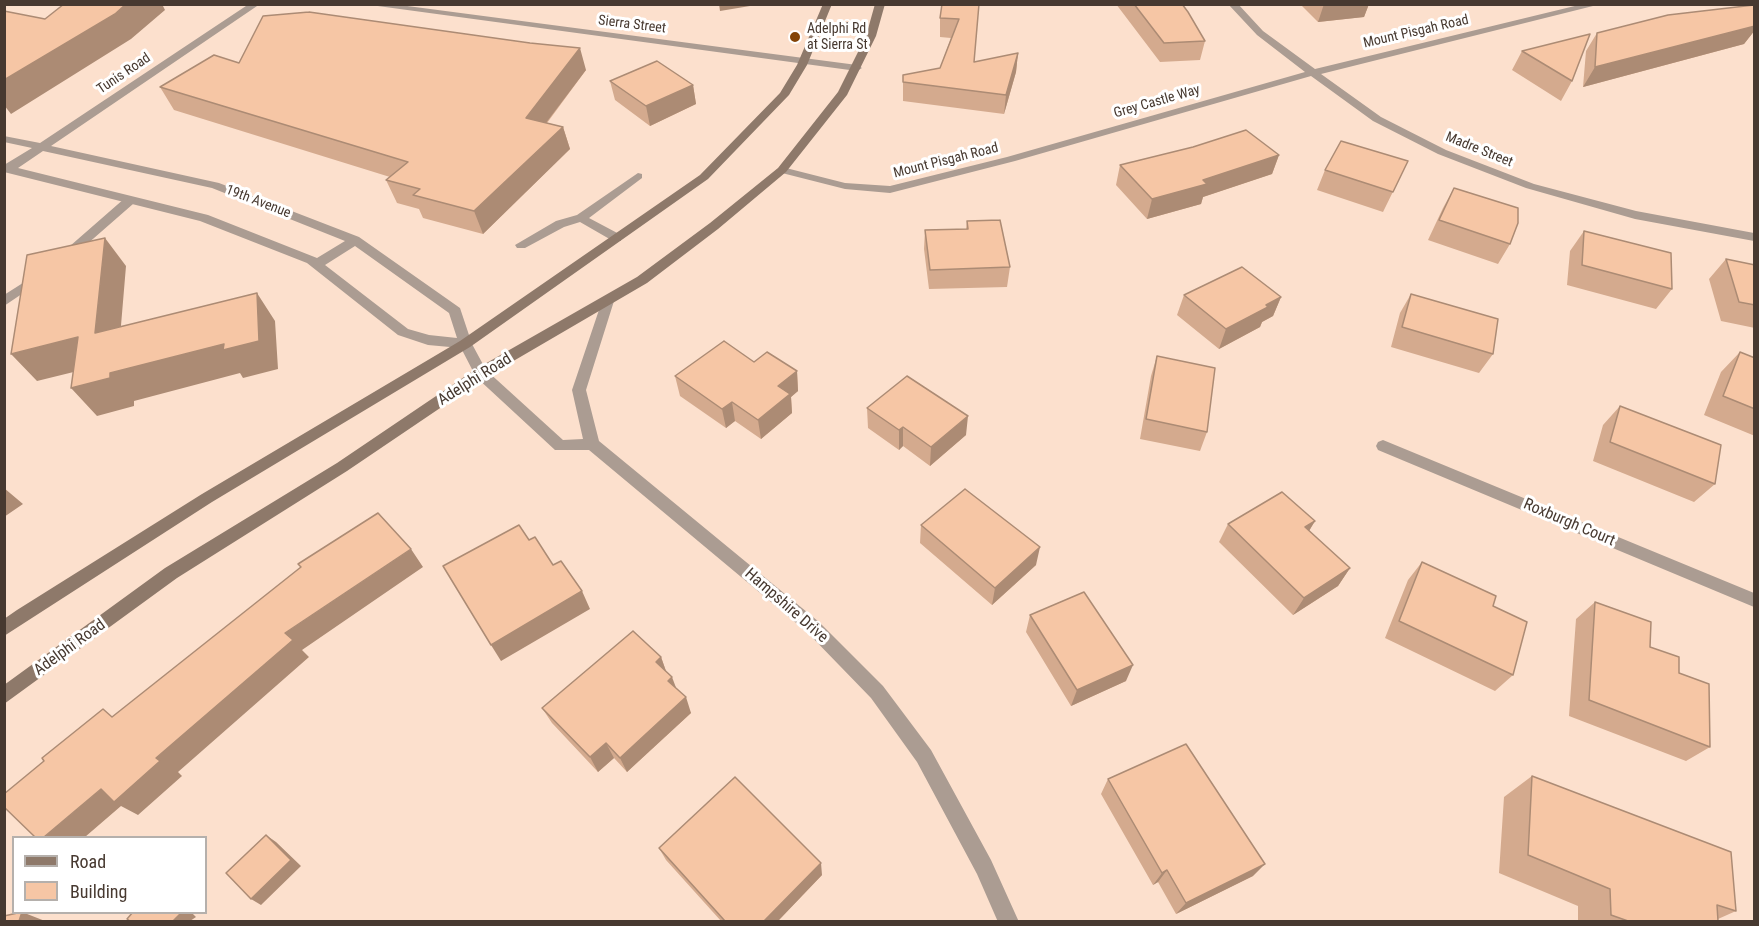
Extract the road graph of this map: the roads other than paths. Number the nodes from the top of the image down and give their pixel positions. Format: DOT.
graph roads {
  1 [pos="256,4"];
  2 [pos="367,4"];
  3 [pos="828,4"];
  4 [pos="880,4"];
  5 [pos="1232,4"];
  6 [pos="1598,4"];
  7 [pos="804,61"];
  8 [pos="857,68"];
  9 [pos="1311,73"];
  10 [pos="4,139"];
  11 [pos="43,147"];
  12 [pos="1011,159"];
  13 [pos="7,168"];
  14 [pos="782,170"];
  15 [pos="638,176"];
  16 [pos="129,201"];
  17 [pos="581,218"];
  18 [pos="1755,237"];
  19 [pos="617,238"];
  20 [pos="355,240"];
  21 [pos="521,245"];
  22 [pos="317,264"];
  23 [pos="608,300"];
  24 [pos="4,302"];
  25 [pos="465,344"];
  26 [pos="481,374"];
  27 [pos="592,444"];
  28 [pos="1383,446"];
  29 [pos="1755,600"];
  30 [pos="4,629"];
  31 [pos="4,696"];
  32 [pos="1010,921"];
  1 -- 11 [label="street, Tunis Road"];
  2 -- 7 [label="street, Sierra Street"];
  3 -- 7 [label="main road"];
  4 -- 8 [label="main road, Adelphi Road"];
  5 -- 9 [label="street, Madre Street"];
  6 -- 9 [label="street, Mount Pisgah Road"];
  7 -- 8 [label="street, Sierra Street"];
  7 -- 19 [label="main road"];
  8 -- 14 [label="main road, Adelphi Road"];
  9 -- 12 [label="street, Grey Castle Way"];
  9 -- 18 [label="street, Madre Street"];
  10 -- 11 [label="street, 19th Avenue"];
  11 -- 13 [label="street, Tunis Road"];
  11 -- 20 [label="street, 19th Avenue"];
  12 -- 14 [label="street, Mount Pisgah Road"];
  13 -- 16 [label="street"];
  14 -- 23 [label="main road, Adelphi Road"];
  15 -- 17 [label="street"];
  16 -- 22 [label="street"];
  16 -- 24 [label="street"];
  17 -- 19 [label="street"];
  17 -- 21 [label="street"];
  19 -- 25 [label="main road"];
  20 -- 22 [label="street"];
  20 -- 25 [label="street, 19th Avenue"];
  22 -- 25 [label="street"];
  23 -- 26 [label="main road, Adelphi Road"];
  23 -- 27 [label="street"];
  25 -- 26 [label="street, 19th Avenue"];
  25 -- 30 [label="main road"];
  26 -- 27 [label="street"];
  26 -- 31 [label="main road, Adelphi Road"];
  27 -- 32 [label="street, Hampshire Drive"];
  28 -- 29 [label="street, Roxburgh Court"];
}
